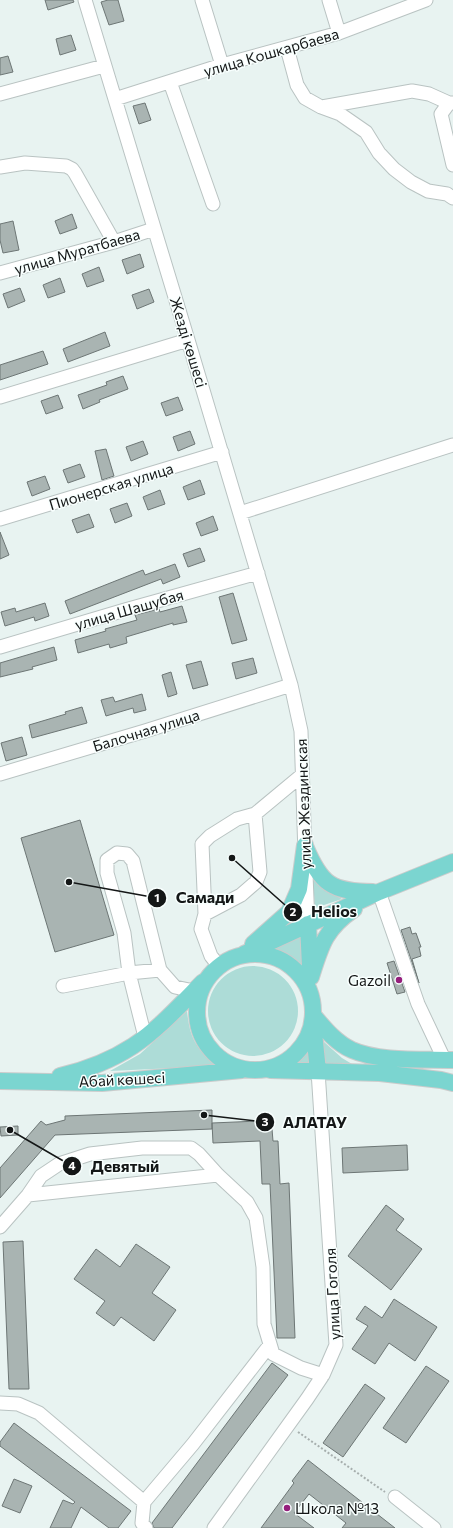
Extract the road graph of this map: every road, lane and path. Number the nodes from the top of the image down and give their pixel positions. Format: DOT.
graph roads {
  1 [pos="85,0"];
  2 [pos="202,0"];
  3 [pos="329,0"];
  4 [pos="426,0"];
  5 [pos="339,33"];
  6 [pos="287,48"];
  7 [pos="222,65"];
  8 [pos="104,66"];
  9 [pos="170,82"];
  10 [pos="0,94"];
  11 [pos="115,100"];
  12 [pos="451,103"];
  13 [pos="320,107"];
  14 [pos="453,165"];
  15 [pos="0,168"];
  16 [pos="453,198"];
  17 [pos="213,204"];
  18 [pos="154,229"];
  19 [pos="114,242"];
  20 [pos="0,273"];
  21 [pos="188,340"];
  22 [pos="0,397"];
  23 [pos="453,445"];
  24 [pos="222,452"];
  25 [pos="240,513"];
  26 [pos="0,519"];
  27 [pos="258,573"];
  28 [pos="0,647"];
  29 [pos="291,685"];
  30 [pos="0,774"];
  31 [pos="302,775"];
  32 [pos="255,814"];
  33 [pos="304,845"];
  34 [pos="453,862"];
  35 [pos="378,892"];
  36 [pos="205,914"];
  37 [pos="308,924"];
  38 [pos="235,958"];
  39 [pos="160,970"];
  40 [pos="214,971"];
  41 [pos="129,973"];
  42 [pos="311,977"];
  43 [pos="63,986"];
  44 [pos="194,991"];
  45 [pos="312,1010"];
  46 [pos="145,1037"];
  47 [pos="448,1059"];
  48 [pos="244,1070"];
  49 [pos="263,1070"];
  50 [pos="318,1071"];
  51 [pos="0,1081"];
  52 [pos="38,1081"];
  53 [pos="453,1083"];
  54 [pos="218,1175"];
  55 [pos="28,1194"];
  56 [pos="0,1227"];
  57 [pos="269,1346"];
  58 [pos="322,1375"];
  59 [pos="0,1403"];
  60 [pos="288,1426"];
  61 [pos="395,1497"];
  62 [pos="144,1502"];
  63 [pos="146,1528"];
  64 [pos="214,1528"];
  65 [pos="434,1528"];
  1 -- 8 [label="street, Жезді көшесі"];
  2 -- 7 [label="street"];
  3 -- 5 [label="street"];
  4 -- 5 [label="street, улица Кошкарбаева"];
  5 -- 6 [label="street, улица Кошкарбаева"];
  6 -- 7 [label="street, улица Кошкарбаева"];
  6 -- 13 [label="street"];
  7 -- 9 [label="street, улица Кошкарбаева"];
  8 -- 10 [label="street"];
  8 -- 11 [label="street, Жезді көшесі"];
  9 -- 11 [label="street, улица Кошкарбаева"];
  9 -- 17 [label="street"];
  11 -- 18 [label="street, Жезді көшесі"];
  12 -- 13 [label="street"];
  12 -- 14 [label="street"];
  13 -- 16 [label="street"];
  15 -- 19 [label="street"];
  18 -- 19 [label="street, улица Муратбаева"];
  18 -- 21 [label="street, Жезді көшесі"];
  19 -- 20 [label="street, улица Муратбаева"];
  21 -- 22 [label="street"];
  21 -- 24 [label="street, Жезді көшесі"];
  23 -- 25 [label="street"];
  24 -- 25 [label="street, Жезді көшесі"];
  24 -- 26 [label="street, Пионерская улица"];
  25 -- 27 [label="street, Жезді көшесі"];
  27 -- 28 [label="street, улица Шашубая"];
  27 -- 29 [label="street, Жезді көшесі"];
  29 -- 30 [label="street, Балочная улица"];
  29 -- 31 [label="street, улица Жездинская"];
  31 -- 32 [label="street"];
  31 -- 33 [label="street, улица Жездинская"];
  32 -- 36 [label="street"];
  32 -- 36 [label="street"];
  33 -- 35 [label="main road"];
  33 -- 37 [label="street, улица Жездинская"];
  33 -- 38 [label="main road"];
  34 -- 35 [label="main road"];
  35 -- 37 [label="main road"];
  35 -- 42 [label="main road"];
  35 -- 47 [label="street"];
  36 -- 40 [label="street"];
  37 -- 38 [label="main road"];
  37 -- 42 [label="main road"];
  38 -- 40 [label="main road"];
  38 -- 45 [label="main road"];
  39 -- 41 [label="street"];
  39 -- 41 [label="street"];
  39 -- 44 [label="street"];
  40 -- 44 [label="main road"];
  40 -- 48 [label="main road"];
  41 -- 43 [label="street"];
  41 -- 46 [label="street"];
  42 -- 45 [label="main road"];
  44 -- 46 [label="main road"];
  45 -- 47 [label="main road"];
  45 -- 49 [label="main road"];
  45 -- 50 [label="main road"];
  46 -- 52 [label="main road"];
  48 -- 49 [label="main road"];
  48 -- 52 [label="main road, Абай көшесі"];
  49 -- 50 [label="main road"];
  50 -- 53 [label="main road"];
  50 -- 58 [label="street, улица Гоголя"];
  51 -- 52 [label="main road, Абай көшесі"];
  54 -- 55 [label="street"];
  54 -- 55 [label="street"];
  54 -- 57 [label="street"];
  55 -- 56 [label="street"];
  57 -- 58 [label="street"];
  57 -- 62 [label="street"];
  58 -- 60 [label="street, улица Гоголя"];
  59 -- 62 [label="street"];
  60 -- 61 [label="path"];
  60 -- 64 [label="street, улица Гоголя"];
  61 -- 65 [label="street"];
  62 -- 63 [label="street"];
}
